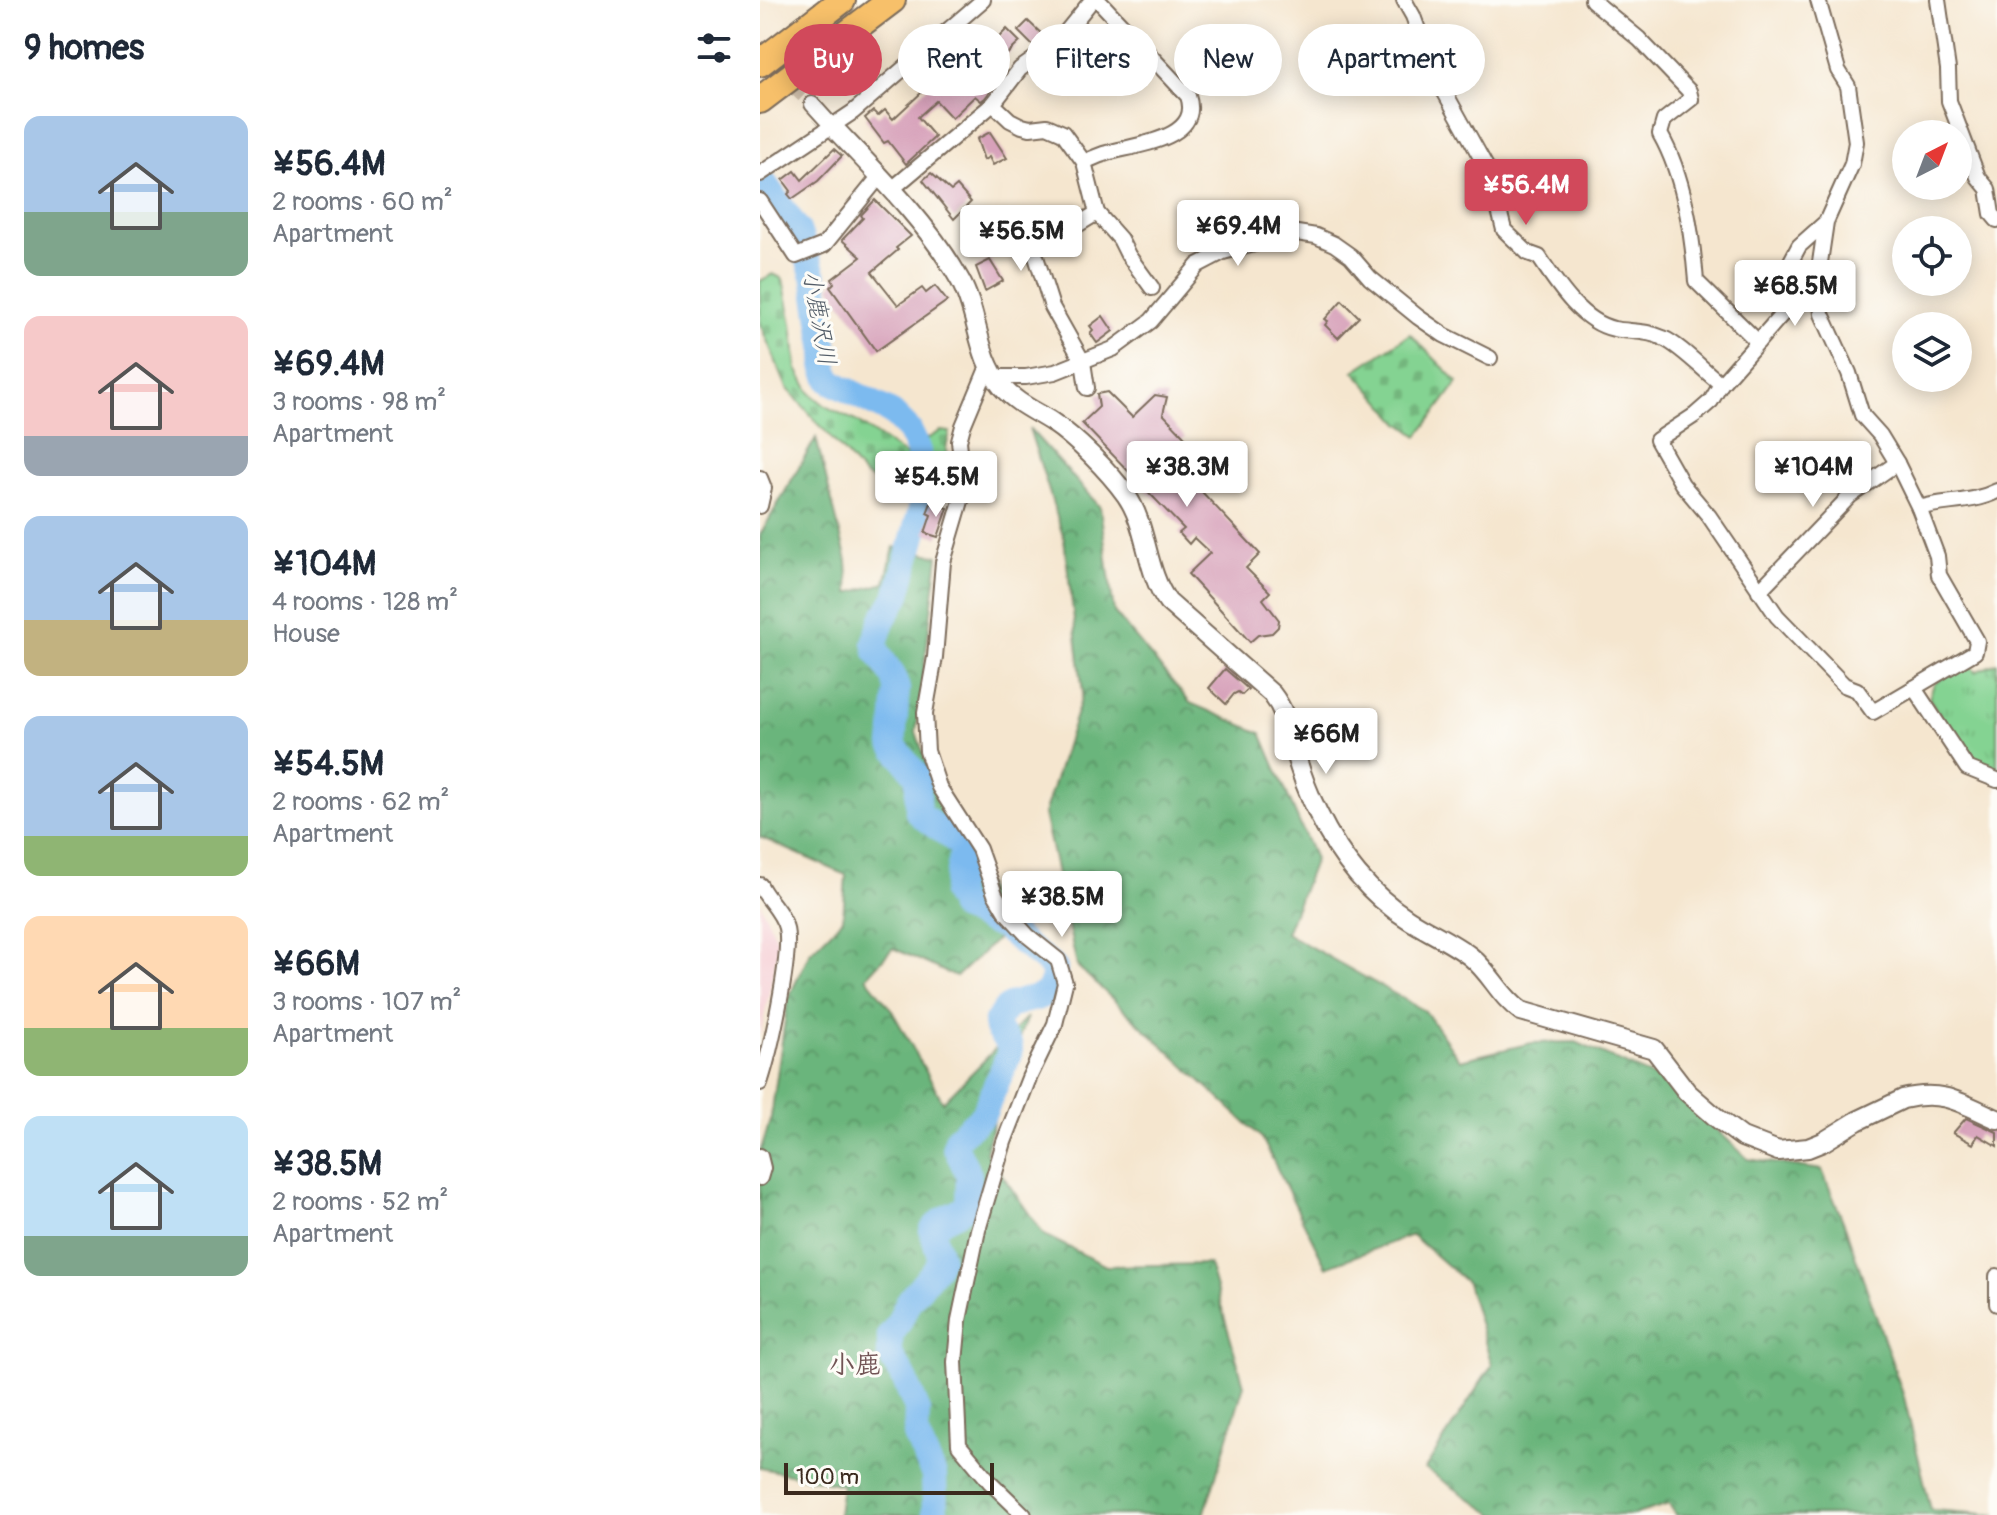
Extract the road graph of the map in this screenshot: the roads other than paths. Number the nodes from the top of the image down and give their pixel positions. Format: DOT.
graph roads {
  1 [pos="842,0"];
  2 [pos="892,0"];
  3 [pos="983,0"];
  4 [pos="1095,0"];
  5 [pos="1404,0"];
  6 [pos="1592,0"];
  7 [pos="1818,0"];
  8 [pos="1938,0"];
  9 [pos="760,63"];
  10 [pos="760,100"];
  11 [pos="812,104"];
  12 [pos="993,104"];
  13 [pos="831,125"];
  14 [pos="1084,162"];
  15 [pos="763,169"];
  16 [pos="885,184"];
  17 [pos="760,201"];
  18 [pos="1097,213"];
  19 [pos="1997,220"];
  20 [pos="1826,222"];
  21 [pos="1152,288"];
  22 [pos="1758,342"];
  23 [pos="1490,358"];
  24 [pos="1083,362"];
  25 [pos="992,372"];
  26 [pos="1721,384"];
  27 [pos="1087,388"];
  28 [pos="1897,463"];
  29 [pos="760,478"];
  30 [pos="1997,491"];
  31 [pos="760,506"];
  32 [pos="1919,508"];
  33 [pos="1759,591"];
  34 [pos="1914,688"];
  35 [pos="1997,780"];
  36 [pos="760,885"];
  37 [pos="760,1083"];
  38 [pos="1997,1119"];
  39 [pos="760,1156"];
  40 [pos="760,1178"];
  41 [pos="1997,1276"];
  42 [pos="1997,1304"];
  43 [pos="1024,1515"];
  1 -- 9 [label="highway"];
  2 -- 10 [label="highway"];
  3 -- 13 [label="street"];
  4 -- 12 [label="street"];
  4 -- 14 [label="street"];
  5 -- 26 [label="street"];
  6 -- 22 [label="street"];
  7 -- 20 [label="street"];
  8 -- 19 [label="street"];
  11 -- 13 [label="street"];
  12 -- 14 [label="street"];
  12 -- 16 [label="street"];
  13 -- 15 [label="street"];
  13 -- 16 [label="street"];
  14 -- 18 [label="street"];
  16 -- 17 [label="street"];
  16 -- 25 [label="street"];
  18 -- 21 [label="street"];
  18 -- 24 [label="street"];
  20 -- 22 [label="street"];
  20 -- 28 [label="street"];
  22 -- 26 [label="street"];
  23 -- 24 [label="street"];
  24 -- 25 [label="street"];
  24 -- 27 [label="street"];
  25 -- 38 [label="street"];
  25 -- 43 [label="street"];
  26 -- 33 [label="street"];
  28 -- 32 [label="street"];
  28 -- 33 [label="street"];
  29 -- 31 [label="street"];
  30 -- 32 [label="street"];
  32 -- 34 [label="street"];
  33 -- 34 [label="street"];
  34 -- 35 [label="street"];
  36 -- 37 [label="street"];
  39 -- 40 [label="street"];
  41 -- 42 [label="street"];
}
